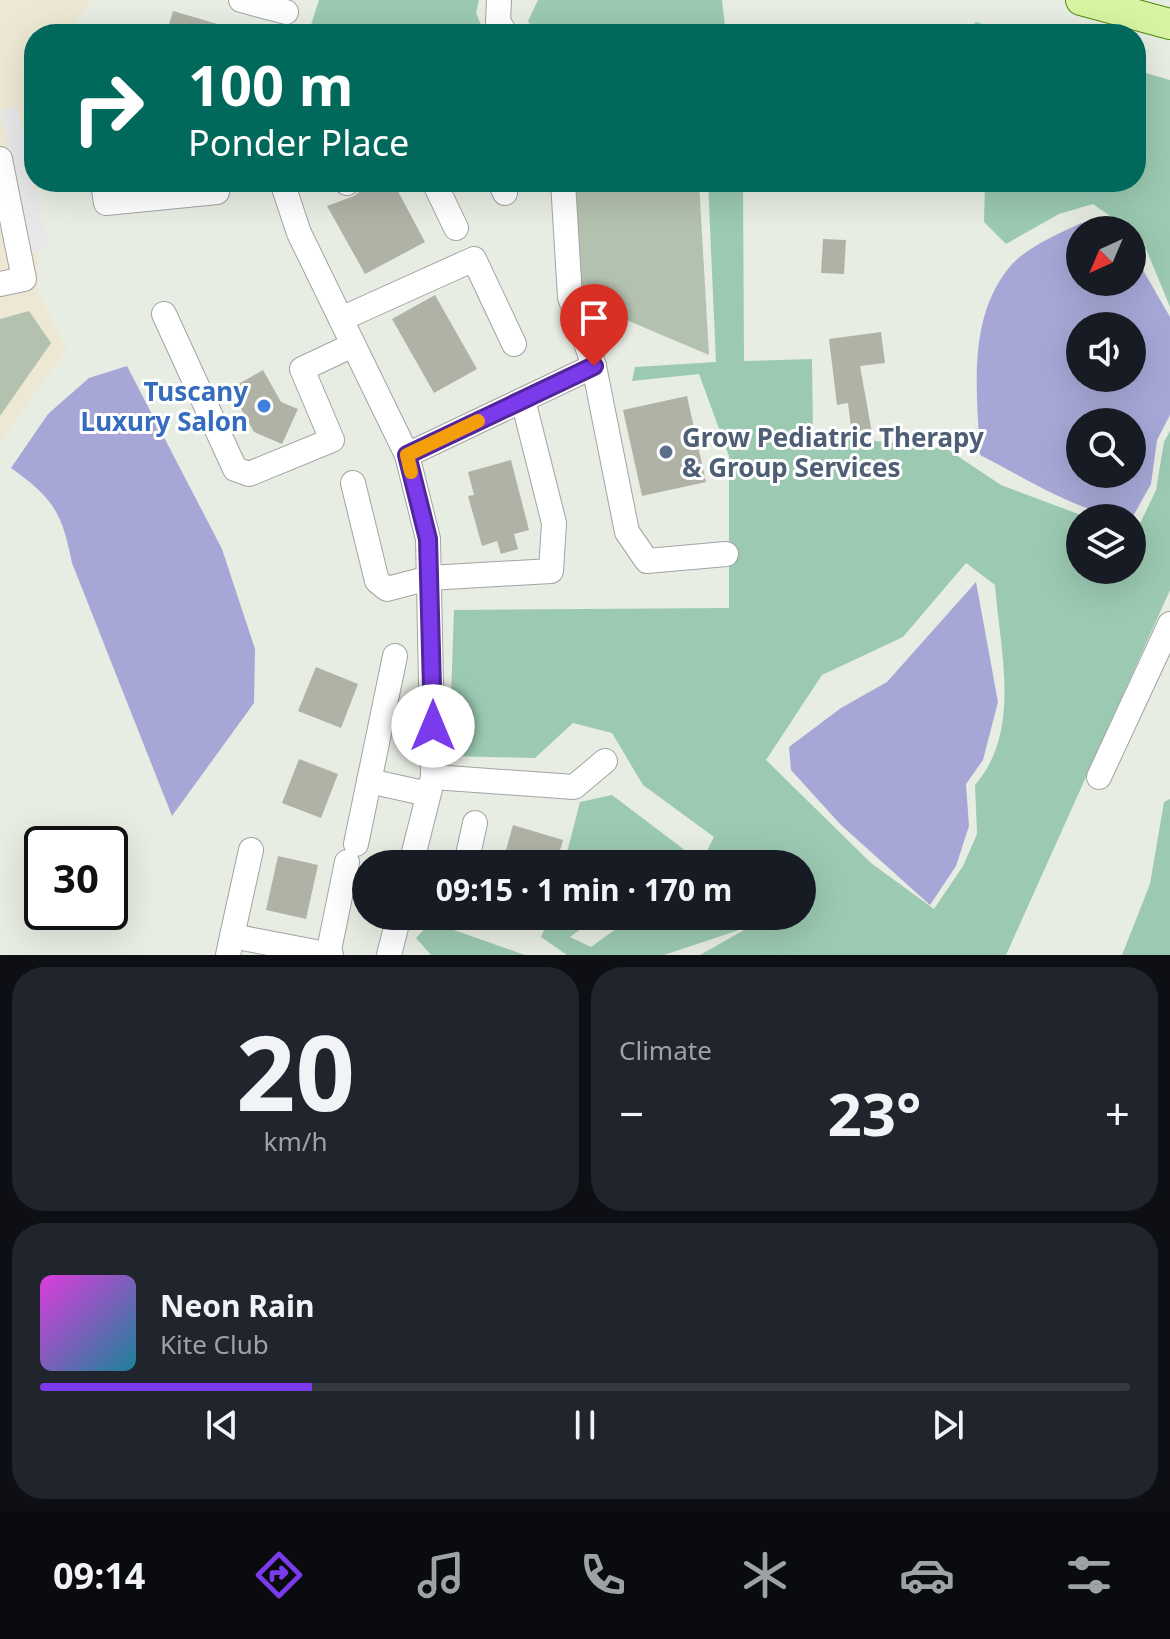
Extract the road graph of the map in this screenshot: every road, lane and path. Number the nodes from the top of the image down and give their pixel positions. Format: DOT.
graph roads {
  1 [pos="241,0"];
  2 [pos="1081,0"];
  3 [pos="285,15"];
  4 [pos="1170,24"];
  5 [pos="0,159"];
  6 [pos="104,192"];
  7 [pos="217,192"];
  8 [pos="285,192"];
  9 [pos="439,192"];
  10 [pos="564,192"];
  11 [pos="456,228"];
  12 [pos="0,284"];
  13 [pos="164,314"];
  14 [pos="341,319"];
  15 [pos="514,344"];
  16 [pos="353,345"];
  17 [pos="594,366"];
  18 [pos="523,400"];
  19 [pos="407,455"];
  20 [pos="353,483"];
  21 [pos="726,554"];
  22 [pos="429,578"];
  23 [pos="1170,624"];
  24 [pos="395,656"];
  25 [pos="605,761"];
  26 [pos="1099,777"];
  27 [pos="369,781"];
  28 [pos="430,786"];
  29 [pos="475,823"];
  30 [pos="251,850"];
  31 [pos="414,850"];
  32 [pos="469,850"];
  33 [pos="395,930"];
  34 [pos="230,946"];
  35 [pos="329,955"];
  36 [pos="389,955"];
  1 -- 3 [label="street"];
  2 -- 4 [label="main road"];
  5 -- 12 [label="street"];
  6 -- 7 [label="street"];
  8 -- 14 [label="street"];
  9 -- 11 [label="street"];
  10 -- 17 [label="street"];
  13 -- 16 [label="street"];
  14 -- 15 [label="street"];
  14 -- 16 [label="street"];
  16 -- 19 [label="street"];
  17 -- 18 [label="street"];
  17 -- 21 [label="street"];
  18 -- 19 [label="street"];
  18 -- 22 [label="street"];
  19 -- 22 [label="street"];
  20 -- 22 [label="street"];
  22 -- 28 [label="street"];
  23 -- 26 [label="street"];
  24 -- 27 [label="street"];
  25 -- 28 [label="street"];
  27 -- 28 [label="street"];
  27 -- 35 [label="street"];
  28 -- 31 [label="street"];
  29 -- 32 [label="street"];
  30 -- 34 [label="street"];
  33 -- 36 [label="street"];
  34 -- 35 [label="street"];
}
